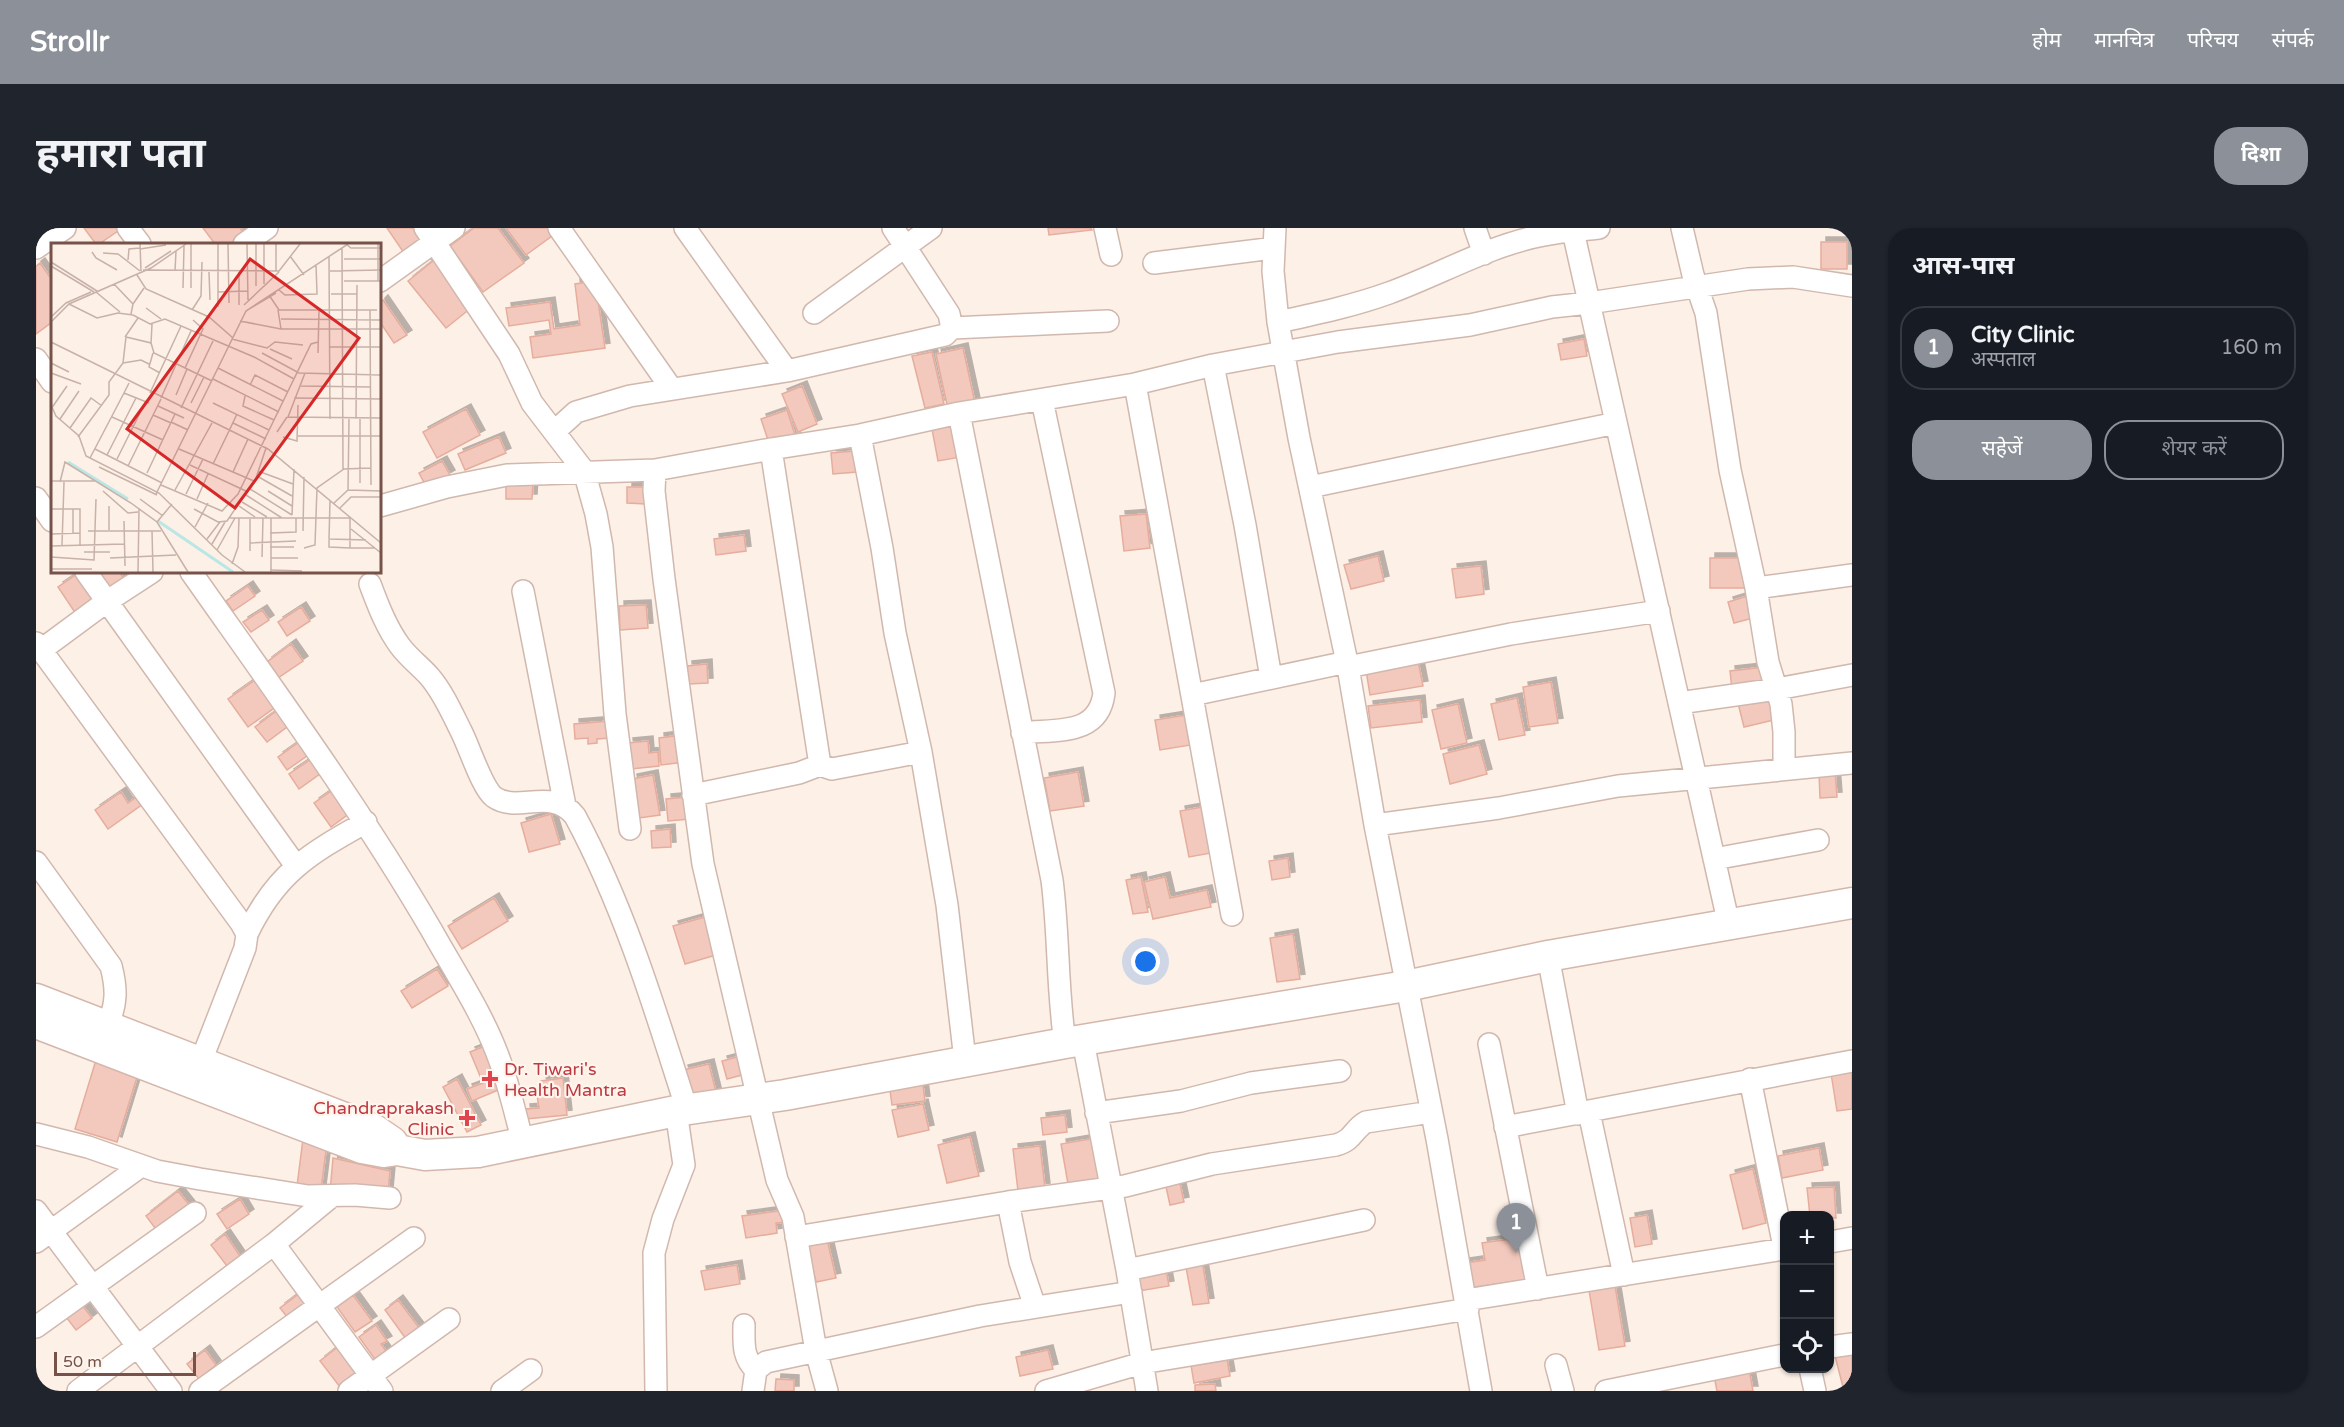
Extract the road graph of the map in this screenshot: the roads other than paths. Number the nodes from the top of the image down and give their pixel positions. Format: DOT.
graph roads {
  1 [pos="64,228"];
  2 [pos="128,228"];
  3 [pos="267,228"];
  4 [pos="454,228"];
  5 [pos="559,228"];
  6 [pos="685,228"];
  7 [pos="893,228"];
  8 [pos="931,228"];
  9 [pos="1105,228"];
  10 [pos="1475,228"];
  11 [pos="1599,228"];
  12 [pos="1682,228"];
  13 [pos="1573,231"];
  14 [pos="430,235"];
  15 [pos="1518,235"];
  16 [pos="1274,238"];
  17 [pos="139,243"];
  18 [pos="245,243"];
  19 [pos="906,246"];
  20 [pos="36,248"];
  21 [pos="1484,254"];
  22 [pos="1111,255"];
  23 [pos="1154,263"];
  24 [pos="381,280"];
  25 [pos="1698,286"];
  26 [pos="1852,286"];
  27 [pos="1589,303"];
  28 [pos="814,313"];
  29 [pos="1108,321"];
  30 [pos="1278,322"];
  31 [pos="952,328"];
  32 [pos="1284,353"];
  33 [pos="36,359"];
  34 [pos="1213,365"];
  35 [pos="787,371"];
  36 [pos="48,383"];
  37 [pos="1135,384"];
  38 [pos="671,388"];
  39 [pos="1042,400"];
  40 [pos="959,413"];
  41 [pos="1616,423"];
  42 [pos="555,430"];
  43 [pos="860,435"];
  44 [pos="771,449"];
  45 [pos="655,470"];
  46 [pos="584,471"];
  47 [pos="1310,487"];
  48 [pos="36,498"];
  49 [pos="381,506"];
  50 [pos="48,521"];
  51 [pos="87,573"];
  52 [pos="150,573"];
  53 [pos="192,573"];
  54 [pos="1852,575"];
  55 [pos="370,584"];
  56 [pos="1756,588"];
  57 [pos="523,591"];
  58 [pos="106,602"];
  59 [pos="1659,611"];
  60 [pos="38,646"];
  61 [pos="1348,664"];
  62 [pos="1852,675"];
  63 [pos="1271,678"];
  64 [pos="1777,689"];
  65 [pos="1192,695"];
  66 [pos="1679,703"];
  67 [pos="1022,734"];
  68 [pos="921,752"];
  69 [pos="1852,763"];
  70 [pos="820,765"];
  71 [pos="1784,768"];
  72 [pos="1696,778"];
  73 [pos="693,795"];
  74 [pos="565,806"];
  75 [pos="366,822"];
  76 [pos="1375,825"];
  77 [pos="630,829"];
  78 [pos="1818,840"];
  79 [pos="1714,859"];
  80 [pos="36,862"];
  81 [pos="296,866"];
  82 [pos="1852,903"];
  83 [pos="1232,915"];
  84 [pos="1729,925"];
  85 [pos="247,934"];
  86 [pos="1548,956"];
  87 [pos="1406,986"];
  88 [pos="36,999"];
  89 [pos="36,1023"];
  90 [pos="107,1027"];
  91 [pos="1074,1042"];
  92 [pos="1489,1044"];
  93 [pos="965,1060"];
  94 [pos="1852,1061"];
  95 [pos="1340,1071"];
  96 [pos="196,1074"];
  97 [pos="1750,1079"];
  98 [pos="757,1099"];
  99 [pos="681,1111"];
  100 [pos="1431,1112"];
  101 [pos="1096,1113"];
  102 [pos="1583,1113"];
  103 [pos="1505,1127"];
  104 [pos="36,1134"];
  105 [pos="523,1143"];
  106 [pos="141,1166"];
  107 [pos="1111,1188"];
  108 [pos="332,1196"];
  109 [pos="390,1198"];
  110 [pos="1008,1202"];
  111 [pos="36,1211"];
  112 [pos="195,1213"];
  113 [pos="1364,1220"];
  114 [pos="1780,1224"];
  115 [pos="44,1236"];
  116 [pos="796,1237"];
  117 [pos="414,1238"];
  118 [pos="1852,1238"];
  119 [pos="1834,1241"];
  120 [pos="274,1244"];
  121 [pos="1780,1249"];
  122 [pos="1127,1270"];
  123 [pos="1624,1275"];
  124 [pos="93,1286"];
  125 [pos="1538,1289"];
  126 [pos="1131,1292"];
  127 [pos="1467,1304"];
  128 [pos="319,1306"];
  129 [pos="1035,1307"];
  130 [pos="449,1319"];
  131 [pos="744,1325"];
  132 [pos="36,1327"];
  133 [pos="1852,1344"];
  134 [pos="1834,1346"];
  135 [pos="138,1347"];
  136 [pos="816,1351"];
  137 [pos="1780,1356"];
  138 [pos="1142,1363"];
  139 [pos="1556,1365"];
  140 [pos="531,1370"];
  141 [pos="1811,1373"];
  142 [pos="755,1381"];
  143 [pos="376,1383"];
  144 [pos="78,1391"];
  145 [pos="171,1391"];
  146 [pos="200,1391"];
  147 [pos="349,1391"];
  148 [pos="502,1391"];
  149 [pos="656,1391"];
  150 [pos="827,1391"];
  151 [pos="1046,1391"];
  152 [pos="1147,1391"];
  153 [pos="1481,1391"];
  154 [pos="1563,1391"];
  155 [pos="1605,1391"];
  156 [pos="1815,1391"];
  1 -- 20 [label="street"];
  2 -- 17 [label="street"];
  3 -- 18 [label="street"];
  4 -- 14 [label="street"];
  5 -- 38 [label="street"];
  6 -- 35 [label="street"];
  7 -- 19 [label="street"];
  8 -- 19 [label="street"];
  9 -- 22 [label="street"];
  10 -- 21 [label="street"];
  11 -- 13 [label="street"];
  12 -- 25 [label="street"];
  13 -- 15 [label="street"];
  13 -- 27 [label="street"];
  14 -- 24 [label="street"];
  14 -- 42 [label="street"];
  15 -- 21 [label="street"];
  16 -- 23 [label="street"];
  16 -- 30 [label="street"];
  19 -- 28 [label="street"];
  19 -- 31 [label="street"];
  21 -- 30 [label="street"];
  25 -- 26 [label="street"];
  25 -- 27 [label="street"];
  25 -- 56 [label="street"];
  27 -- 32 [label="street"];
  27 -- 41 [label="street"];
  29 -- 31 [label="street"];
  30 -- 32 [label="street"];
  31 -- 35 [label="street"];
  32 -- 34 [label="street"];
  32 -- 47 [label="street"];
  33 -- 36 [label="street"];
  34 -- 37 [label="street"];
  34 -- 63 [label="street"];
  35 -- 38 [label="street"];
  37 -- 39 [label="street"];
  37 -- 65 [label="street"];
  38 -- 42 [label="street"];
  39 -- 40 [label="street"];
  39 -- 67 [label="street"];
  40 -- 43 [label="street"];
  40 -- 67 [label="street"];
  41 -- 47 [label="street"];
  41 -- 59 [label="street"];
  42 -- 46 [label="street"];
  43 -- 44 [label="street"];
  43 -- 68 [label="street"];
  44 -- 45 [label="street"];
  44 -- 70 [label="street"];
  45 -- 46 [label="street"];
  45 -- 73 [label="street"];
  46 -- 49 [label="street"];
  46 -- 77 [label="street"];
  47 -- 61 [label="street"];
  48 -- 50 [label="street"];
  51 -- 58 [label="street"];
  52 -- 58 [label="street"];
  53 -- 75 [label="street"];
  54 -- 56 [label="street"];
  55 -- 74 [label="street"];
  56 -- 64 [label="street"];
  57 -- 74 [label="street"];
  58 -- 60 [label="street"];
  58 -- 81 [label="street"];
  59 -- 61 [label="street"];
  59 -- 66 [label="street"];
  60 -- 85 [label="street"];
  61 -- 63 [label="street"];
  61 -- 76 [label="street"];
  62 -- 64 [label="street"];
  63 -- 65 [label="street"];
  64 -- 66 [label="street"];
  64 -- 71 [label="street"];
  65 -- 83 [label="street"];
  66 -- 72 [label="street"];
  67 -- 91 [label="street"];
  68 -- 70 [label="street"];
  68 -- 93 [label="street"];
  69 -- 71 [label="street"];
  70 -- 73 [label="street"];
  71 -- 72 [label="street"];
  72 -- 76 [label="street"];
  72 -- 79 [label="street"];
  73 -- 98 [label="street"];
  74 -- 99 [label="street"];
  75 -- 81 [label="street"];
  75 -- 105 [label="street"];
  76 -- 87 [label="street"];
  78 -- 79 [label="street"];
  79 -- 84 [label="street"];
  80 -- 90 [label="street"];
  81 -- 85 [label="street"];
  82 -- 84 [label="street"];
  84 -- 86 [label="street"];
  85 -- 96 [label="street"];
  86 -- 87 [label="street"];
  86 -- 102 [label="street"];
  87 -- 91 [label="street"];
  87 -- 100 [label="street"];
  88 -- 90 [label="street"];
  89 -- 96 [label="street"];
  90 -- 96 [label="street"];
  91 -- 93 [label="street"];
  91 -- 101 [label="street"];
  92 -- 103 [label="street"];
  93 -- 98 [label="street"];
  94 -- 97 [label="street"];
  95 -- 101 [label="street"];
  96 -- 105 [label="street"];
  97 -- 102 [label="street"];
  97 -- 114 [label="street"];
  98 -- 99 [label="street"];
  98 -- 116 [label="street"];
  99 -- 105 [label="street"];
  99 -- 149 [label="street"];
  100 -- 107 [label="street"];
  100 -- 127 [label="street"];
  101 -- 107 [label="street"];
  102 -- 103 [label="street"];
  102 -- 123 [label="street"];
  103 -- 125 [label="street"];
  104 -- 106 [label="street"];
  106 -- 108 [label="street"];
  106 -- 115 [label="street"];
  107 -- 110 [label="street"];
  107 -- 122 [label="street"];
  108 -- 109 [label="street"];
  108 -- 120 [label="street"];
  110 -- 116 [label="street"];
  110 -- 129 [label="street"];
  111 -- 115 [label="street"];
  112 -- 124 [label="street"];
  113 -- 122 [label="street"];
  115 -- 124 [label="street"];
  116 -- 136 [label="street"];
  117 -- 128 [label="street"];
  118 -- 119 [label="street"];
  120 -- 128 [label="street"];
  120 -- 135 [label="street"];
  121 -- 123 [label="street"];
  122 -- 126 [label="street"];
  123 -- 125 [label="street"];
  124 -- 132 [label="street"];
  124 -- 135 [label="street"];
  125 -- 127 [label="street"];
  126 -- 129 [label="street"];
  126 -- 138 [label="street"];
  127 -- 138 [label="street"];
  127 -- 153 [label="street"];
  128 -- 143 [label="street"];
  128 -- 146 [label="street"];
  129 -- 136 [label="street"];
  130 -- 143 [label="street"];
  131 -- 142 [label="street"];
  133 -- 134 [label="street"];
  135 -- 144 [label="street"];
  135 -- 145 [label="street"];
  136 -- 142 [label="street"];
  136 -- 150 [label="street"];
  137 -- 155 [label="street"];
  138 -- 151 [label="street"];
  138 -- 152 [label="street"];
  139 -- 154 [label="street"];
  140 -- 148 [label="street"];
  141 -- 156 [label="street"];
  143 -- 147 [label="street"];
}
